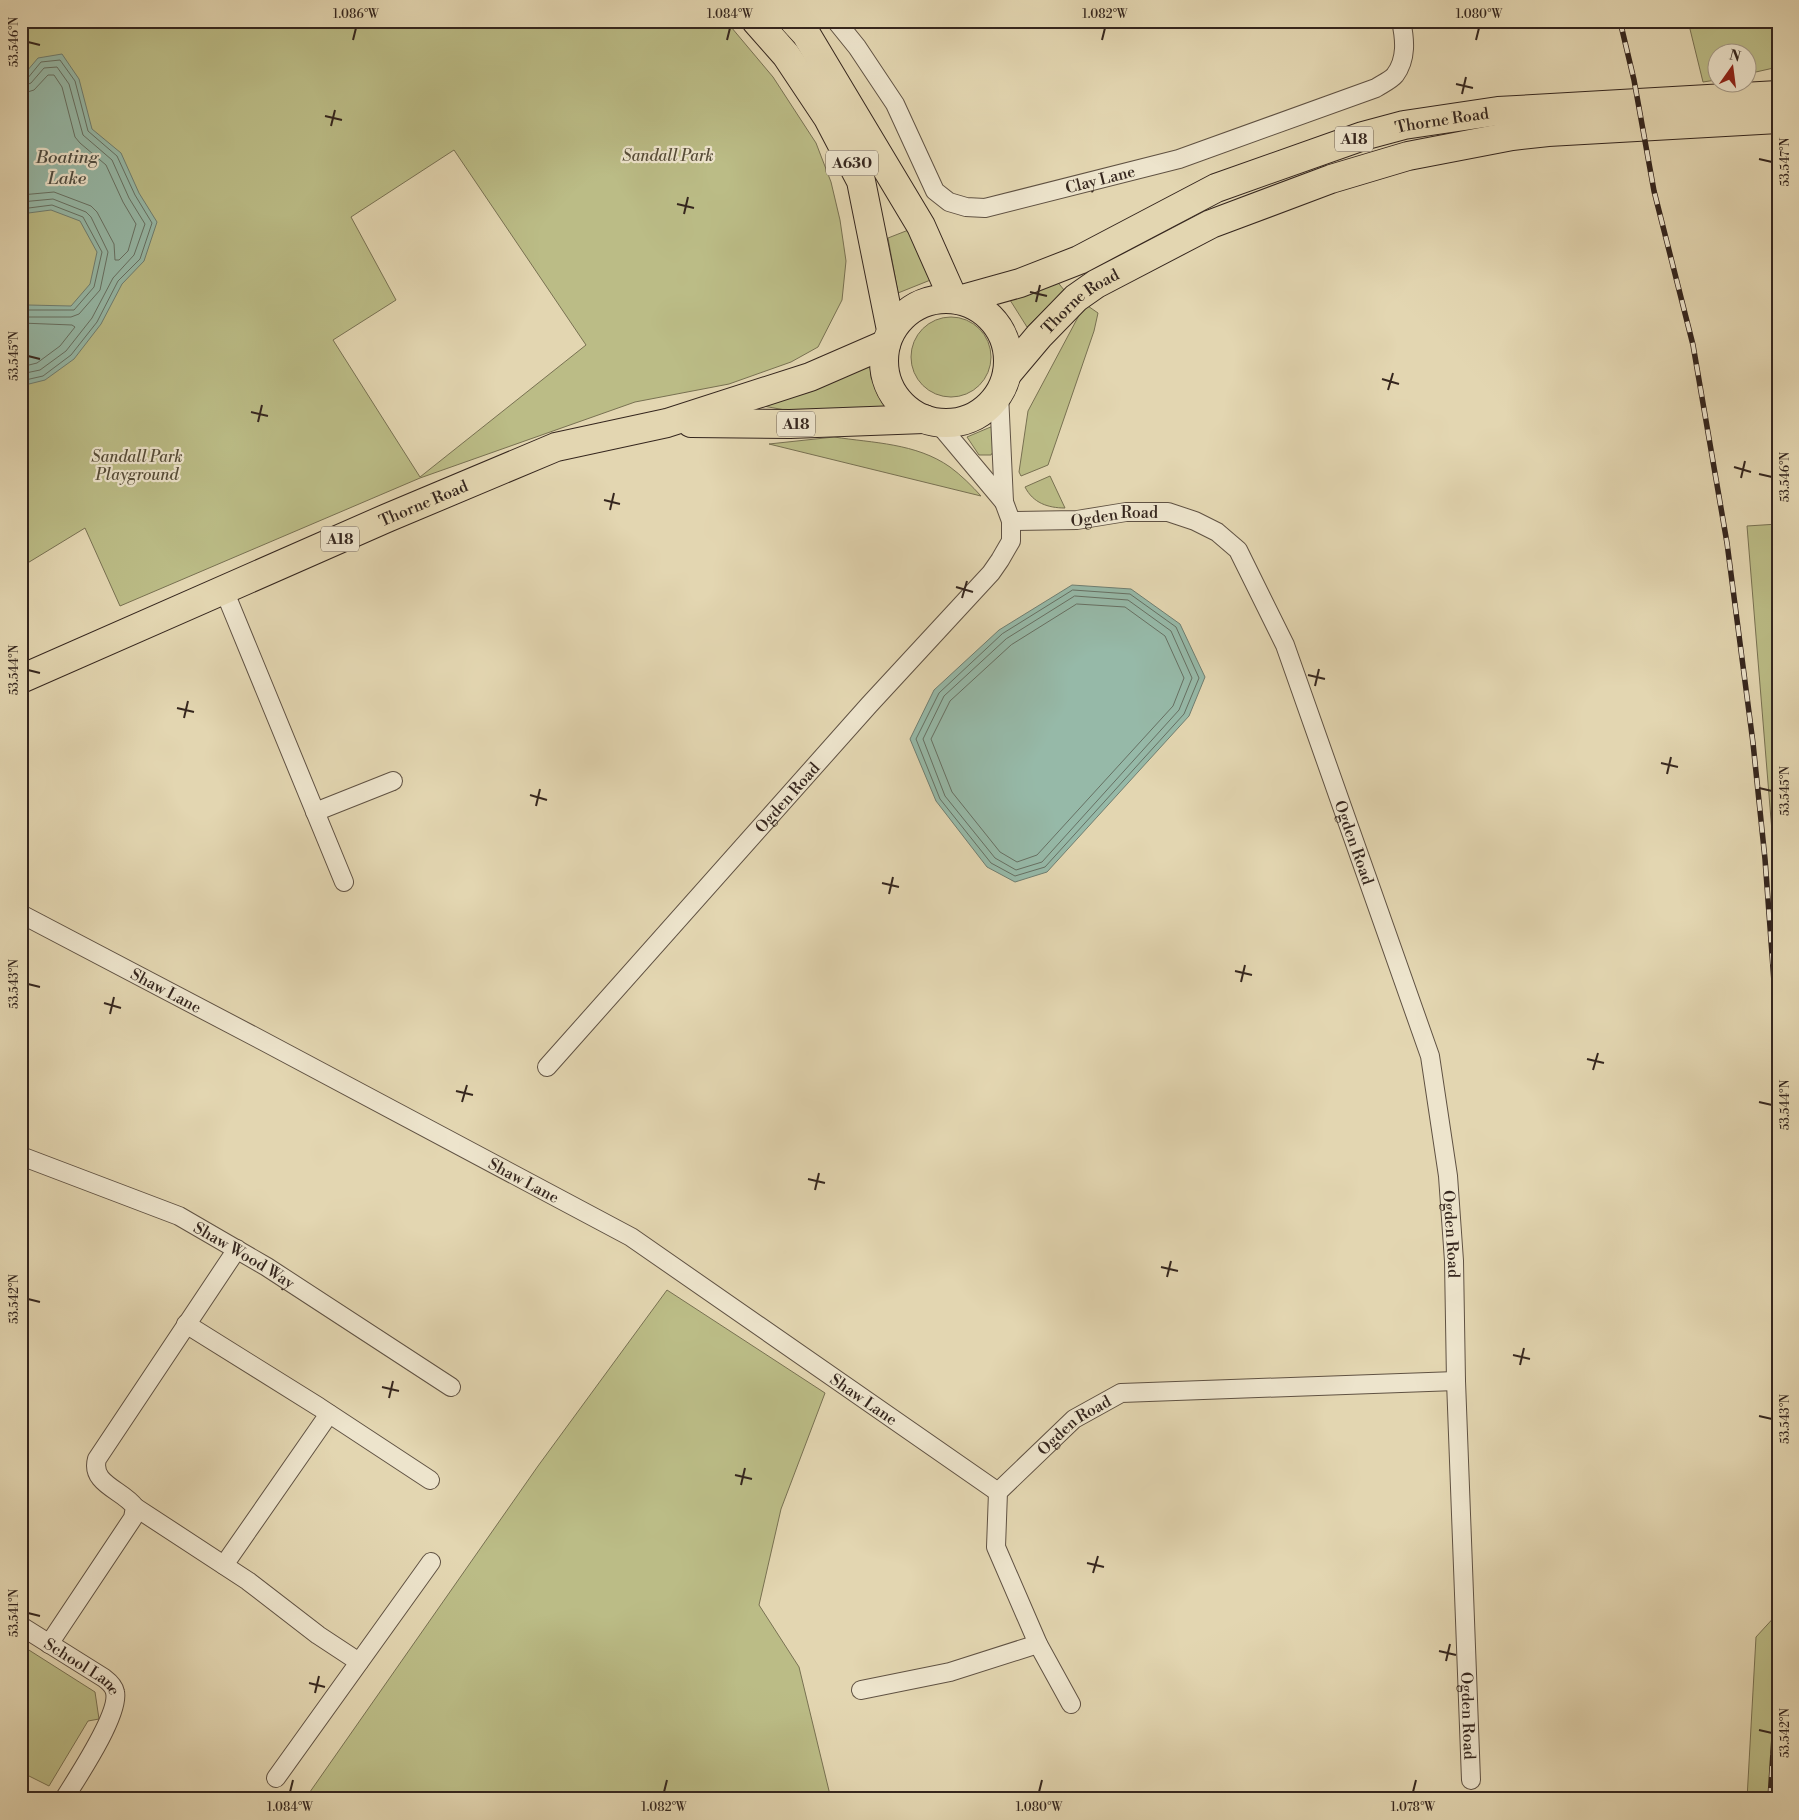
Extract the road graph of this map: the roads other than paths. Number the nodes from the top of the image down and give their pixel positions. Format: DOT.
graph roads {
  1 [pos="756,21"];
  2 [pos="794,21"];
  3 [pos="836,21"];
  4 [pos="1401,21"];
  5 [pos="1778,95"];
  6 [pos="1778,119"];
  7 [pos="956,299"];
  8 [pos="889,337"];
  9 [pos="1003,384"];
  10 [pos="930,421"];
  11 [pos="667,423"];
  12 [pos="1004,502"];
  13 [pos="1011,521"];
  14 [pos="224,590"];
  15 [pos="21,679"];
  16 [pos="394,781"];
  17 [pos="315,812"];
  18 [pos="344,882"];
  19 [pos="21,914"];
  20 [pos="547,1067"];
  21 [pos="21,1156"];
  22 [pos="237,1249"];
  23 [pos="186,1324"];
  24 [pos="1456,1381"];
  25 [pos="451,1386"];
  26 [pos="329,1414"];
  27 [pos="430,1480"];
  28 [pos="998,1492"];
  29 [pos="135,1507"];
  30 [pos="430,1562"];
  31 [pos="224,1565"];
  32 [pos="21,1626"];
  33 [pos="49,1644"];
  34 [pos="1038,1644"];
  35 [pos="359,1662"];
  36 [pos="861,1690"];
  37 [pos="1070,1704"];
  38 [pos="276,1778"];
  39 [pos="1471,1780"];
  40 [pos="64,1799"];
  1 -- 8 [label="highway, A630"];
  2 -- 7 [label="highway, A630"];
  3 -- 4 [label="street, Clay Lane"];
  5 -- 7 [label="highway, Thorne Road / A18"];
  6 -- 9 [label="highway, Thorne Road / A18"];
  7 -- 8 [label="highway"];
  7 -- 9 [label="highway"];
  8 -- 10 [label="highway"];
  8 -- 11 [label="highway, Thorne Road / A18"];
  9 -- 10 [label="highway"];
  9 -- 12 [label="street, Ogden Road"];
  10 -- 11 [label="highway, Thorne Road / A18"];
  10 -- 12 [label="street, Ogden Road"];
  11 -- 14 [label="highway, Thorne Road / A18"];
  12 -- 13 [label="street, Ogden Road"];
  13 -- 20 [label="street, Ogden Road"];
  13 -- 24 [label="street, Ogden Road"];
  14 -- 15 [label="highway, Thorne Road / A18"];
  14 -- 17 [label="street"];
  16 -- 17 [label="street"];
  17 -- 18 [label="street"];
  19 -- 28 [label="street, Shaw Lane"];
  21 -- 22 [label="street, Shaw Wood Way"];
  22 -- 23 [label="street"];
  22 -- 25 [label="street, Shaw Wood Way"];
  23 -- 26 [label="street"];
  23 -- 29 [label="street"];
  24 -- 28 [label="street, Ogden Road"];
  24 -- 39 [label="street, Ogden Road"];
  26 -- 27 [label="street"];
  26 -- 31 [label="street"];
  28 -- 34 [label="street"];
  29 -- 31 [label="street"];
  29 -- 33 [label="street"];
  30 -- 35 [label="street"];
  31 -- 35 [label="street"];
  32 -- 33 [label="street, School Lane"];
  33 -- 40 [label="street, School Lane"];
  34 -- 36 [label="street"];
  34 -- 37 [label="street"];
  35 -- 38 [label="street"];
}
